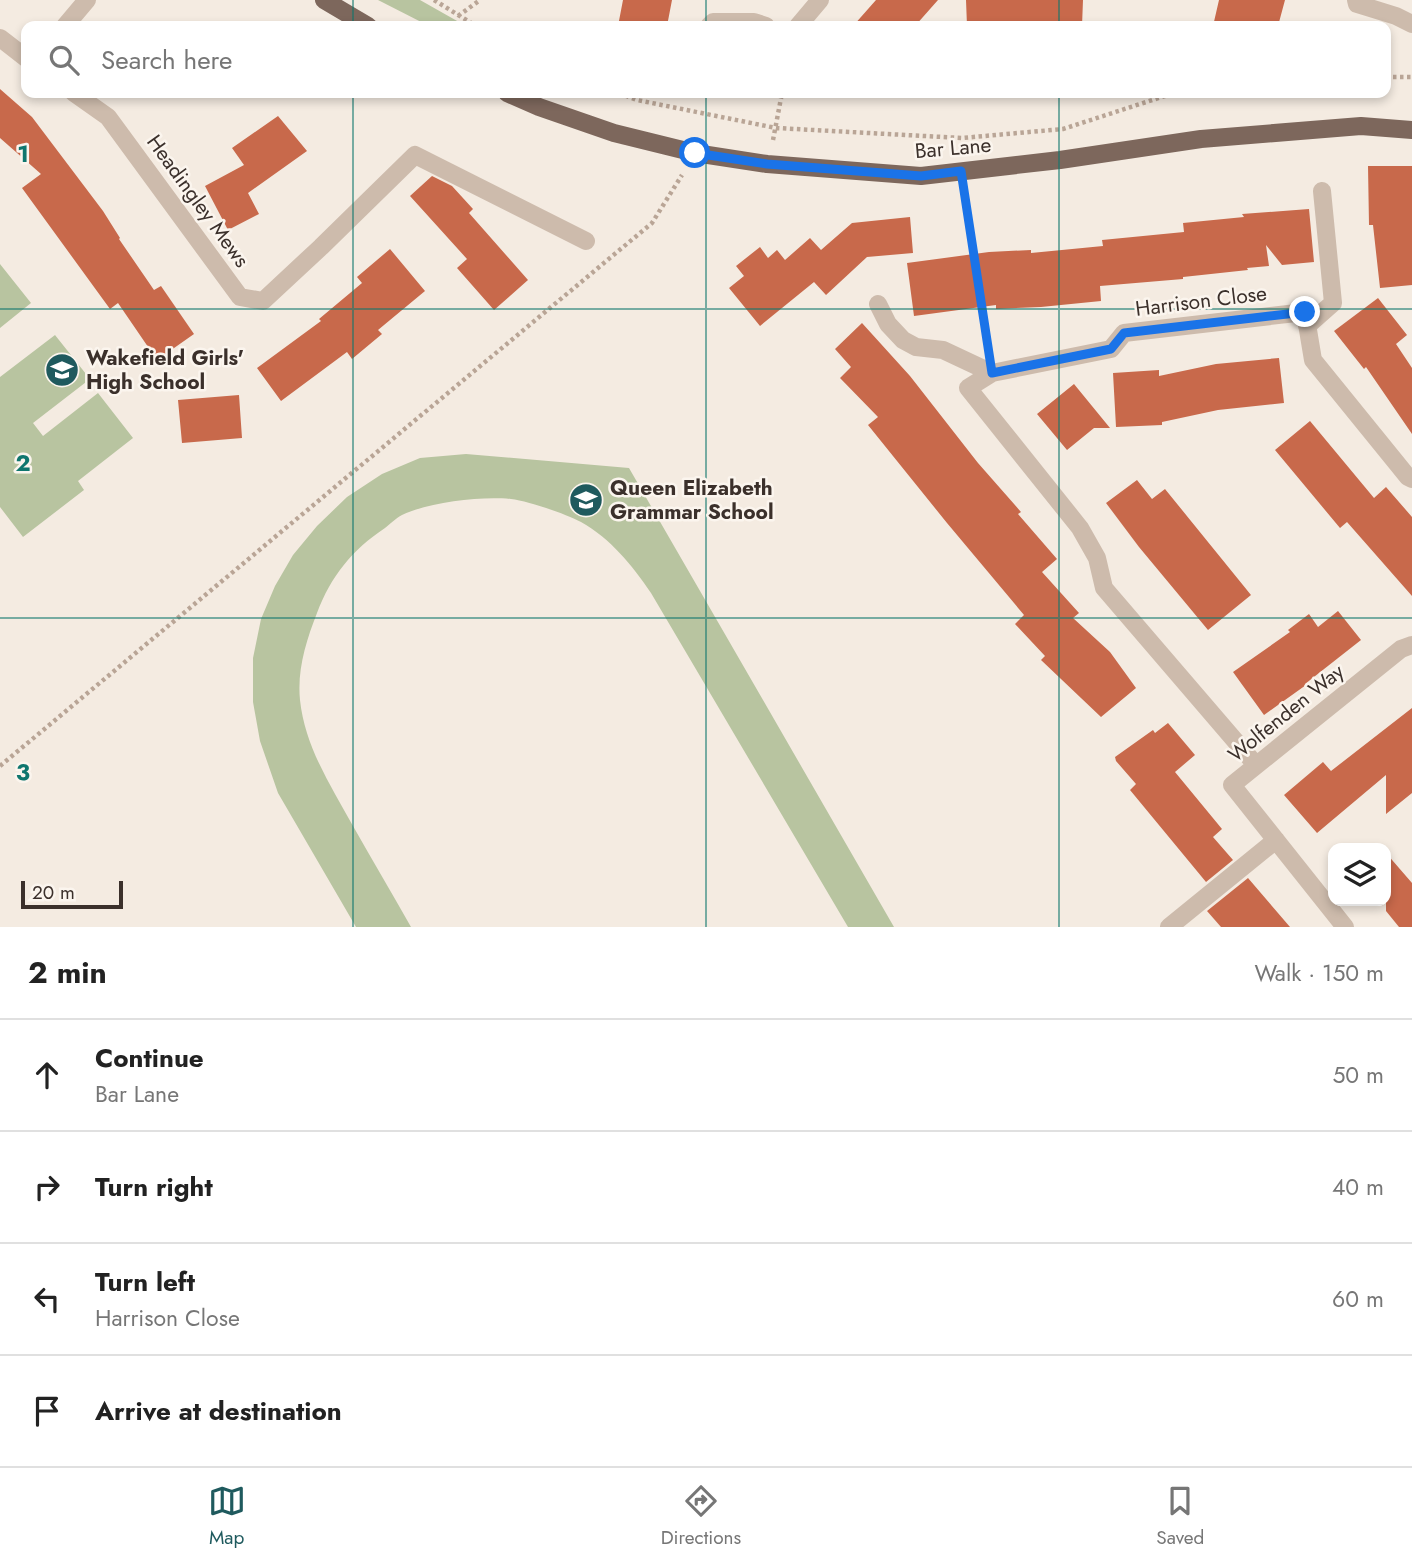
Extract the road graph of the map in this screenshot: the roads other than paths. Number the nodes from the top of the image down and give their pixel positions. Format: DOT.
graph roads {
  1 [pos="87,0"];
  2 [pos="324,0"];
  3 [pos="820,0"];
  4 [pos="1356,0"];
  5 [pos="1404,20"];
  6 [pos="69,21"];
  7 [pos="360,21"];
  8 [pos="802,21"];
  9 [pos="0,38"];
  10 [pos="21,54"];
  11 [pos="81,98"];
  12 [pos="518,98"];
  13 [pos="1412,130"];
  14 [pos="1322,191"];
  15 [pos="586,241"];
  16 [pos="878,304"];
  17 [pos="1307,326"];
  18 [pos="992,373"];
  19 [pos="1412,479"];
  20 [pos="1412,645"];
  21 [pos="1256,765"];
  22 [pos="1276,840"];
  23 [pos="1169,927"];
  24 [pos="1345,927"];
  1 -- 6 [label="street"];
  2 -- 7 [label="main road"];
  3 -- 8 [label="street"];
  4 -- 5 [label="street"];
  9 -- 10 [label="street"];
  11 -- 15 [label="street, Headingley Mews"];
  12 -- 13 [label="main road, Bar Lane"];
  14 -- 17 [label="street"];
  16 -- 18 [label="street"];
  17 -- 18 [label="street, Harrison Close"];
  17 -- 19 [label="street"];
  18 -- 21 [label="street"];
  20 -- 21 [label="street, Wolfenden Way"];
  21 -- 22 [label="street, Wolfenden Way"];
  22 -- 23 [label="street"];
  22 -- 24 [label="street, Wolfenden Way"];
}
